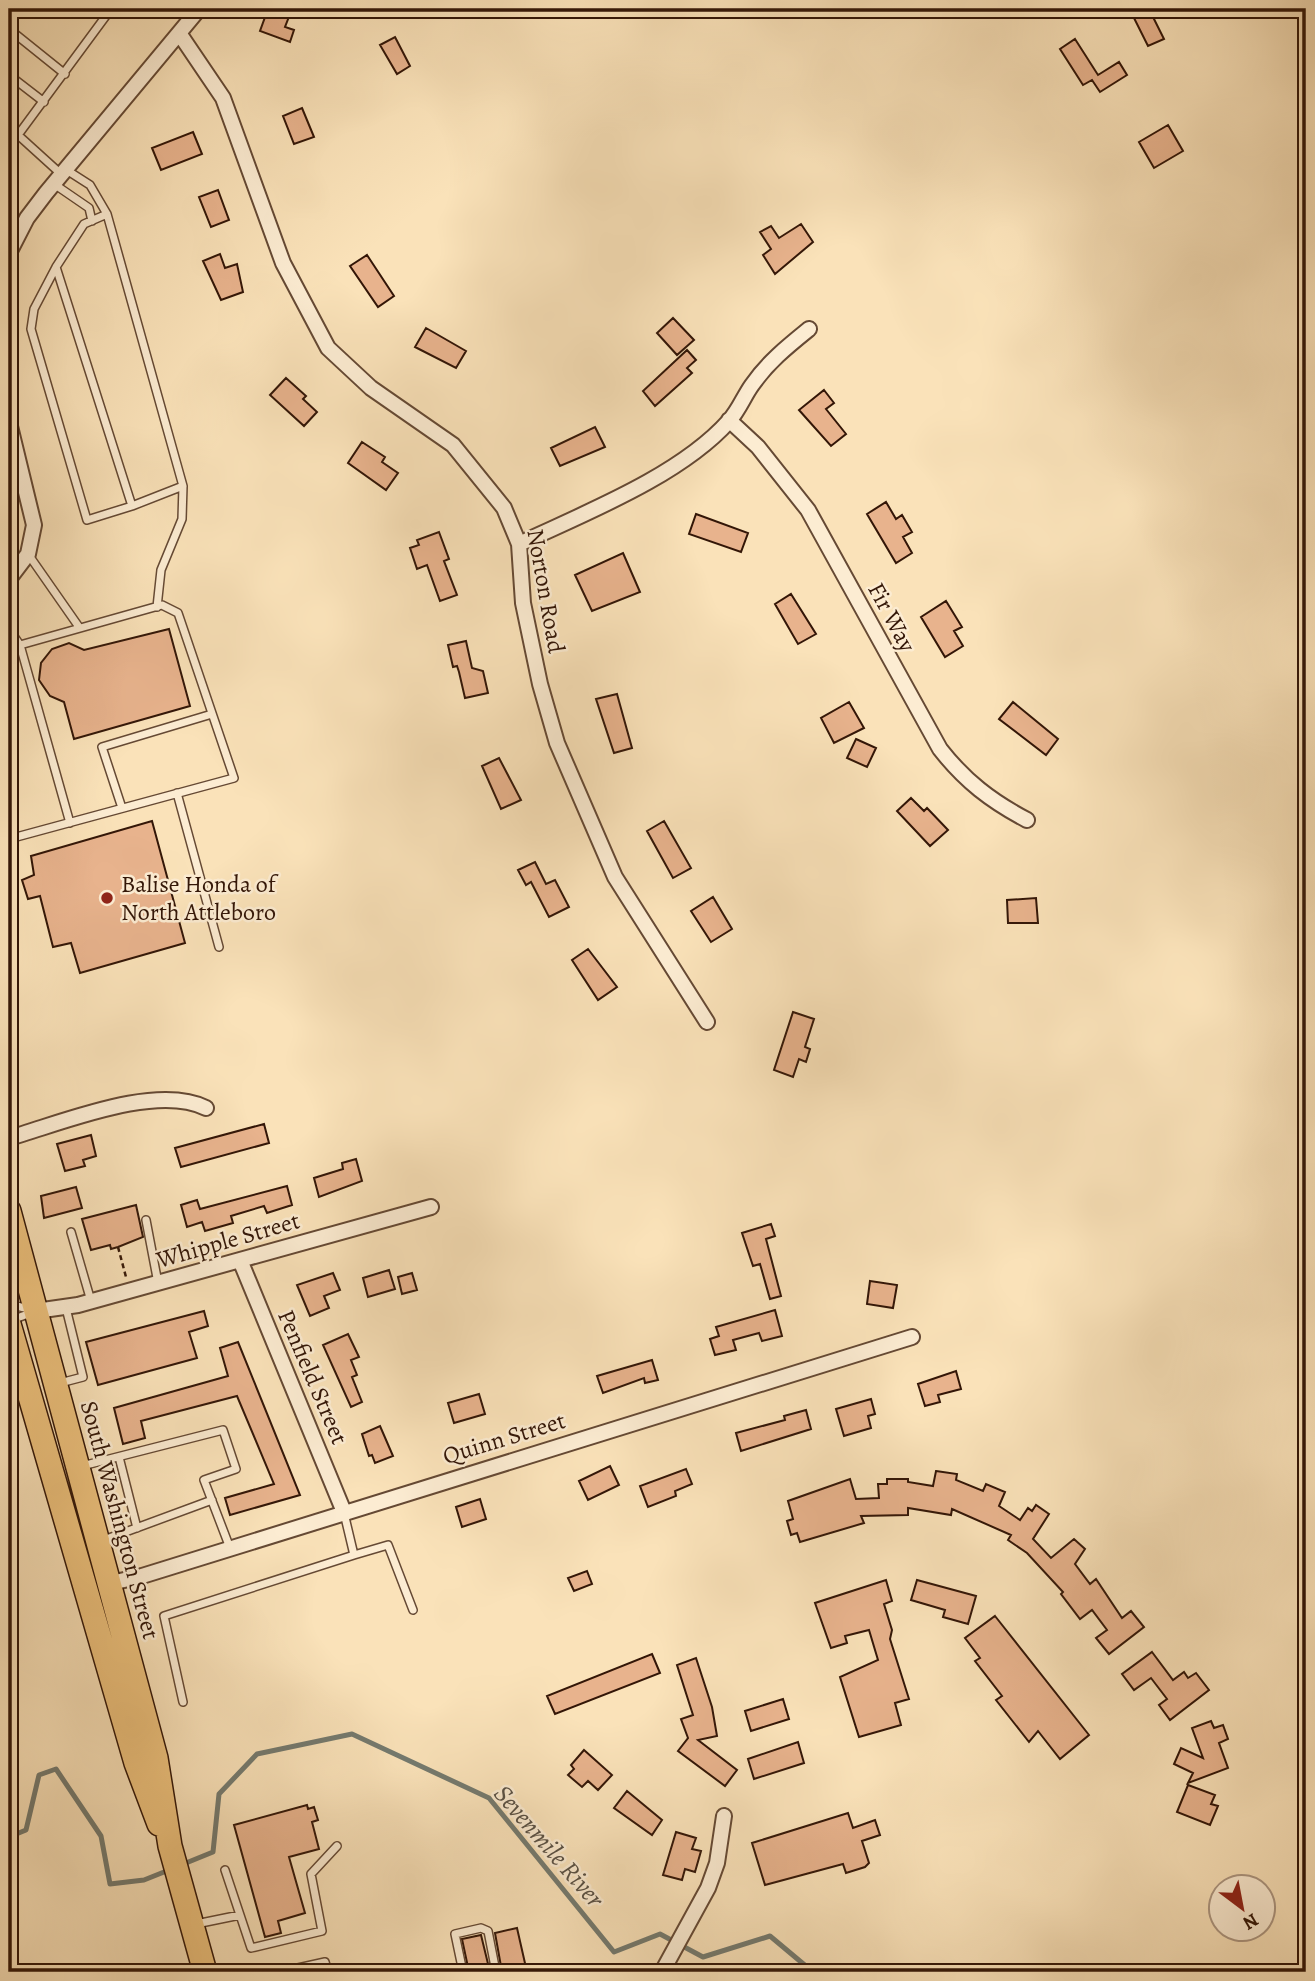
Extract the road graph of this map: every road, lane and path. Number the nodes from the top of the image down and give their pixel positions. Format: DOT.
graph roads {
  1 [pos="111,9"];
  2 [pos="199,9"];
  3 [pos="9,29"];
  4 [pos="179,33"];
  5 [pos="65,74"];
  6 [pos="9,75"];
  7 [pos="44,102"];
  8 [pos="18,135"];
  9 [pos="9,142"];
  10 [pos="60,175"];
  11 [pos="107,214"];
  12 [pos="92,221"];
  13 [pos="9,253"];
  14 [pos="56,267"];
  15 [pos="809,329"];
  16 [pos="730,420"];
  17 [pos="9,422"];
  18 [pos="183,486"];
  19 [pos="132,506"];
  20 [pos="519,544"];
  21 [pos="28,554"];
  22 [pos="9,579"];
  23 [pos="158,607"];
  24 [pos="79,627"];
  25 [pos="9,629"];
  26 [pos="20,645"];
  27 [pos="212,714"];
  28 [pos="177,793"];
  29 [pos="122,808"];
  30 [pos="1027,820"];
  31 [pos="70,823"];
  32 [pos="9,839"];
  33 [pos="219,947"];
  34 [pos="707,1022"];
  35 [pos="206,1108"];
  36 [pos="9,1138"];
  37 [pos="430,1207"];
  38 [pos="9,1211"];
  39 [pos="146,1220"];
  40 [pos="71,1232"];
  41 [pos="118,1247"];
  42 [pos="240,1260"];
  43 [pos="158,1283"];
  44 [pos="130,1291"];
  45 [pos="91,1302"];
  46 [pos="9,1304"];
  47 [pos="66,1308"];
  48 [pos="36,1311"];
  49 [pos="9,1323"];
  50 [pos="912,1337"];
  51 [pos="56,1384"];
  52 [pos="119,1457"];
  53 [pos="79,1467"];
  54 [pos="212,1500"];
  55 [pos="344,1512"];
  56 [pos="137,1528"];
  57 [pos="100,1541"];
  58 [pos="230,1548"];
  59 [pos="354,1555"];
  60 [pos="111,1583"];
  61 [pos="413,1610"];
  62 [pos="183,1702"];
  63 [pos="724,1816"];
  64 [pos="170,1846"];
  65 [pos="337,1846"];
  66 [pos="225,1870"];
  67 [pos="240,1915"];
  68 [pos="192,1924"];
  69 [pos="205,1972"];
  70 [pos="280,1972"];
  71 [pos="328,1972"];
  72 [pos="463,1972"];
  73 [pos="496,1972"];
  74 [pos="662,1972"];
  1 -- 5 [label="lane"];
  2 -- 4 [label="street"];
  3 -- 5 [label="lane"];
  4 -- 10 [label="street"];
  4 -- 20 [label="street, Norton Road"];
  5 -- 7 [label="lane"];
  6 -- 7 [label="lane"];
  7 -- 8 [label="lane"];
  8 -- 9 [label="lane"];
  8 -- 10 [label="lane"];
  10 -- 11 [label="lane"];
  10 -- 12 [label="lane"];
  10 -- 13 [label="street"];
  11 -- 12 [label="lane"];
  11 -- 18 [label="lane"];
  12 -- 14 [label="lane"];
  14 -- 19 [label="lane"];
  14 -- 19 [label="lane"];
  15 -- 16 [label="street"];
  16 -- 20 [label="street"];
  16 -- 30 [label="street, Fir Way"];
  17 -- 21 [label="street"];
  18 -- 19 [label="lane"];
  18 -- 23 [label="lane"];
  20 -- 34 [label="street, Norton Road"];
  21 -- 22 [label="street"];
  21 -- 24 [label="lane"];
  23 -- 24 [label="lane"];
  23 -- 27 [label="lane"];
  24 -- 26 [label="lane"];
  25 -- 26 [label="lane"];
  26 -- 31 [label="lane"];
  27 -- 28 [label="lane"];
  27 -- 29 [label="lane"];
  28 -- 29 [label="lane"];
  28 -- 33 [label="lane"];
  29 -- 31 [label="lane"];
  31 -- 32 [label="lane"];
  35 -- 36 [label="street"];
  37 -- 42 [label="street, Whipple Street"];
  38 -- 48 [label="main road, South Washington Street"];
  39 -- 43 [label="lane"];
  40 -- 45 [label="lane"];
  41 -- 44 [label="path"];
  42 -- 43 [label="street, Whipple Street"];
  42 -- 55 [label="street, Penfield Street"];
  43 -- 44 [label="street, Whipple Street"];
  44 -- 45 [label="street, Whipple Street"];
  45 -- 47 [label="street, Whipple Street"];
  46 -- 48 [label="lane"];
  47 -- 48 [label="street, Whipple Street"];
  47 -- 51 [label="lane"];
  48 -- 49 [label="lane"];
  48 -- 51 [label="main road, South Washington Street"];
  49 -- 64 [label="main road, South Washington Street"];
  50 -- 55 [label="street, Quinn Street"];
  51 -- 53 [label="main road, South Washington Street"];
  52 -- 53 [label="lane"];
  52 -- 54 [label="lane"];
  52 -- 56 [label="lane"];
  53 -- 57 [label="main road, South Washington Street"];
  54 -- 56 [label="lane"];
  54 -- 58 [label="lane"];
  55 -- 58 [label="street, Quinn Street"];
  55 -- 59 [label="lane"];
  56 -- 57 [label="lane"];
  57 -- 60 [label="main road, South Washington Street"];
  58 -- 60 [label="street, Quinn Street"];
  59 -- 61 [label="lane"];
  59 -- 62 [label="lane"];
  60 -- 64 [label="main road, South Washington Street"];
  63 -- 74 [label="street"];
  64 -- 68 [label="main road, South Washington Street"];
  65 -- 67 [label="lane"];
  66 -- 67 [label="lane"];
  67 -- 68 [label="lane"];
  68 -- 69 [label="main road, South Washington Street"];
  70 -- 71 [label="lane"];
  72 -- 73 [label="lane"];
}
